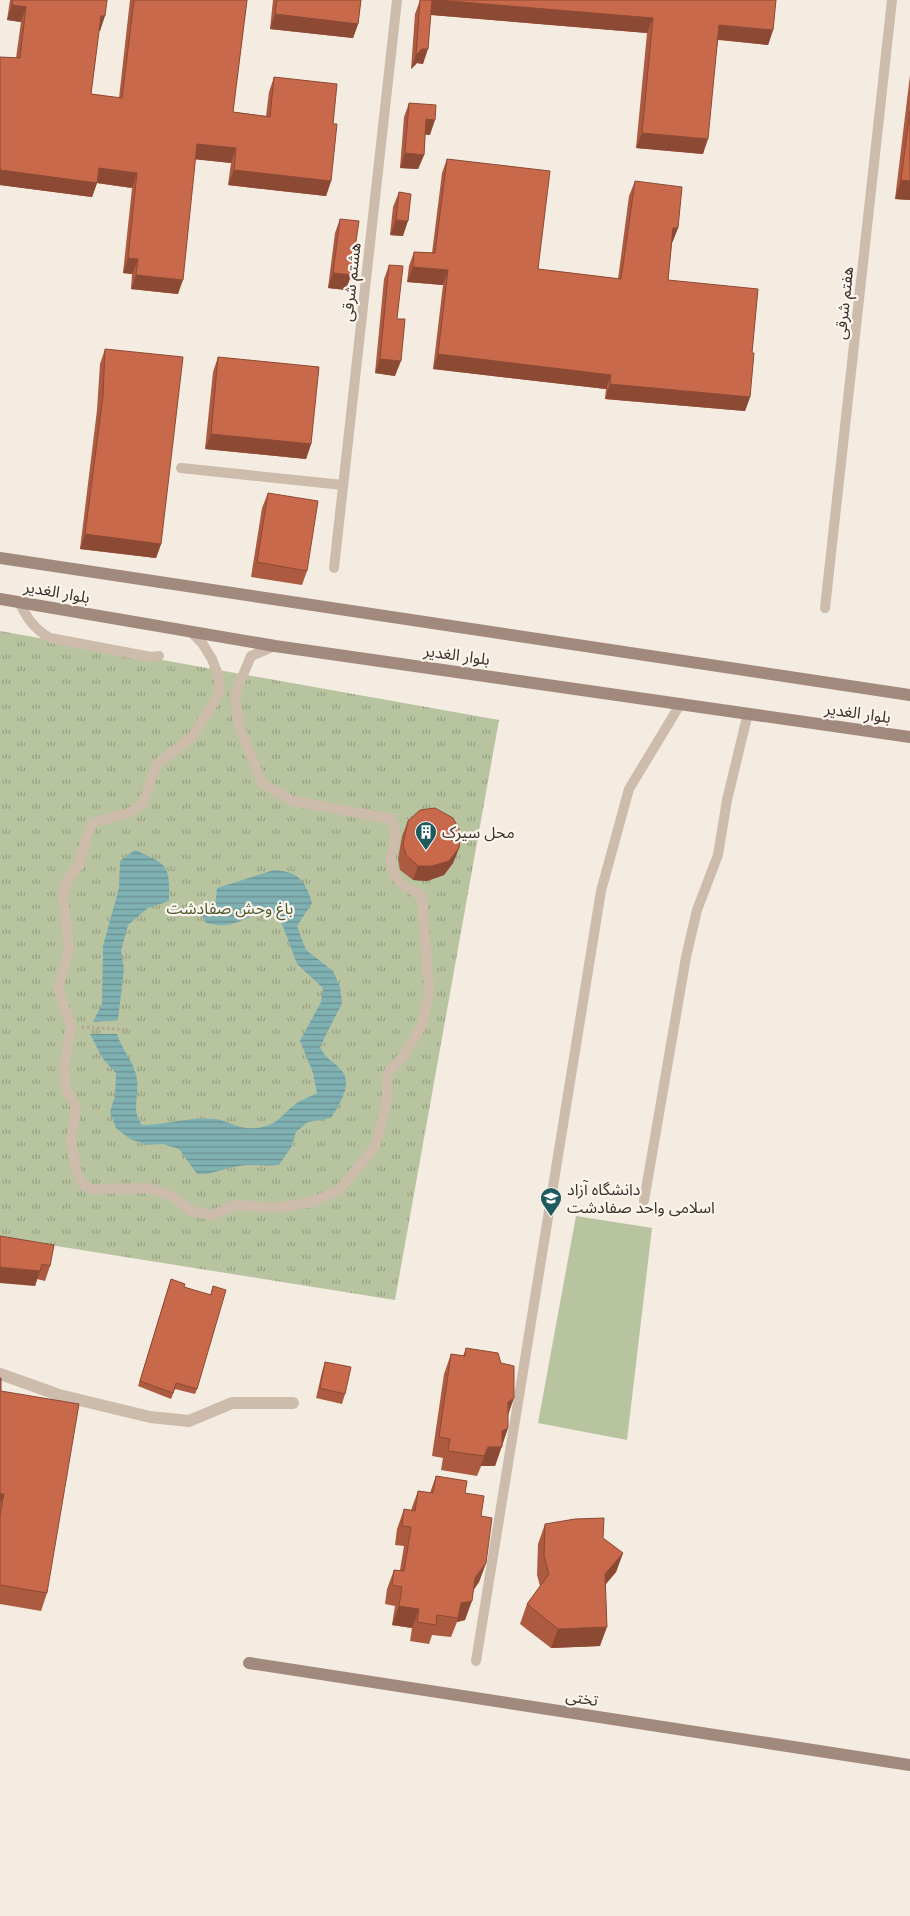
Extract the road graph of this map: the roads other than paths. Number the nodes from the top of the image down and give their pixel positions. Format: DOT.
graph roads {
  1 [pos="397,0"];
  2 [pos="892,0"];
  3 [pos="181,468"];
  4 [pos="343,485"];
  5 [pos="0,558"];
  6 [pos="334,568"];
  7 [pos="0,599"];
  8 [pos="19,602"];
  9 [pos="825,608"];
  10 [pos="190,632"];
  11 [pos="275,646"];
  12 [pos="158,656"];
  13 [pos="910,695"];
  14 [pos="681,703"];
  15 [pos="748,712"];
  16 [pos="910,737"];
  17 [pos="644,1201"];
  18 [pos="0,1374"];
  19 [pos="293,1403"];
  20 [pos="476,1661"];
  21 [pos="249,1663"];
  22 [pos="910,1765"];
  1 -- 4 [label="lane, هشتم شرقی"];
  2 -- 9 [label="lane, هفتم شرقی"];
  3 -- 4 [label="lane"];
  4 -- 6 [label="lane, هشتم شرقی"];
  5 -- 13 [label="street, بلوار الغدیر"];
  7 -- 8 [label="street, بلوار الغدیر"];
  8 -- 10 [label="street, بلوار الغدیر"];
  8 -- 12 [label="lane"];
  10 -- 11 [label="street, بلوار الغدیر"];
  10 -- 11 [label="lane"];
  11 -- 14 [label="street, بلوار الغدیر"];
  14 -- 15 [label="street, بلوار الغدیر"];
  14 -- 20 [label="lane"];
  15 -- 16 [label="street, بلوار الغدیر"];
  15 -- 17 [label="lane"];
  18 -- 19 [label="street"];
  21 -- 22 [label="street, تختی"];
}
